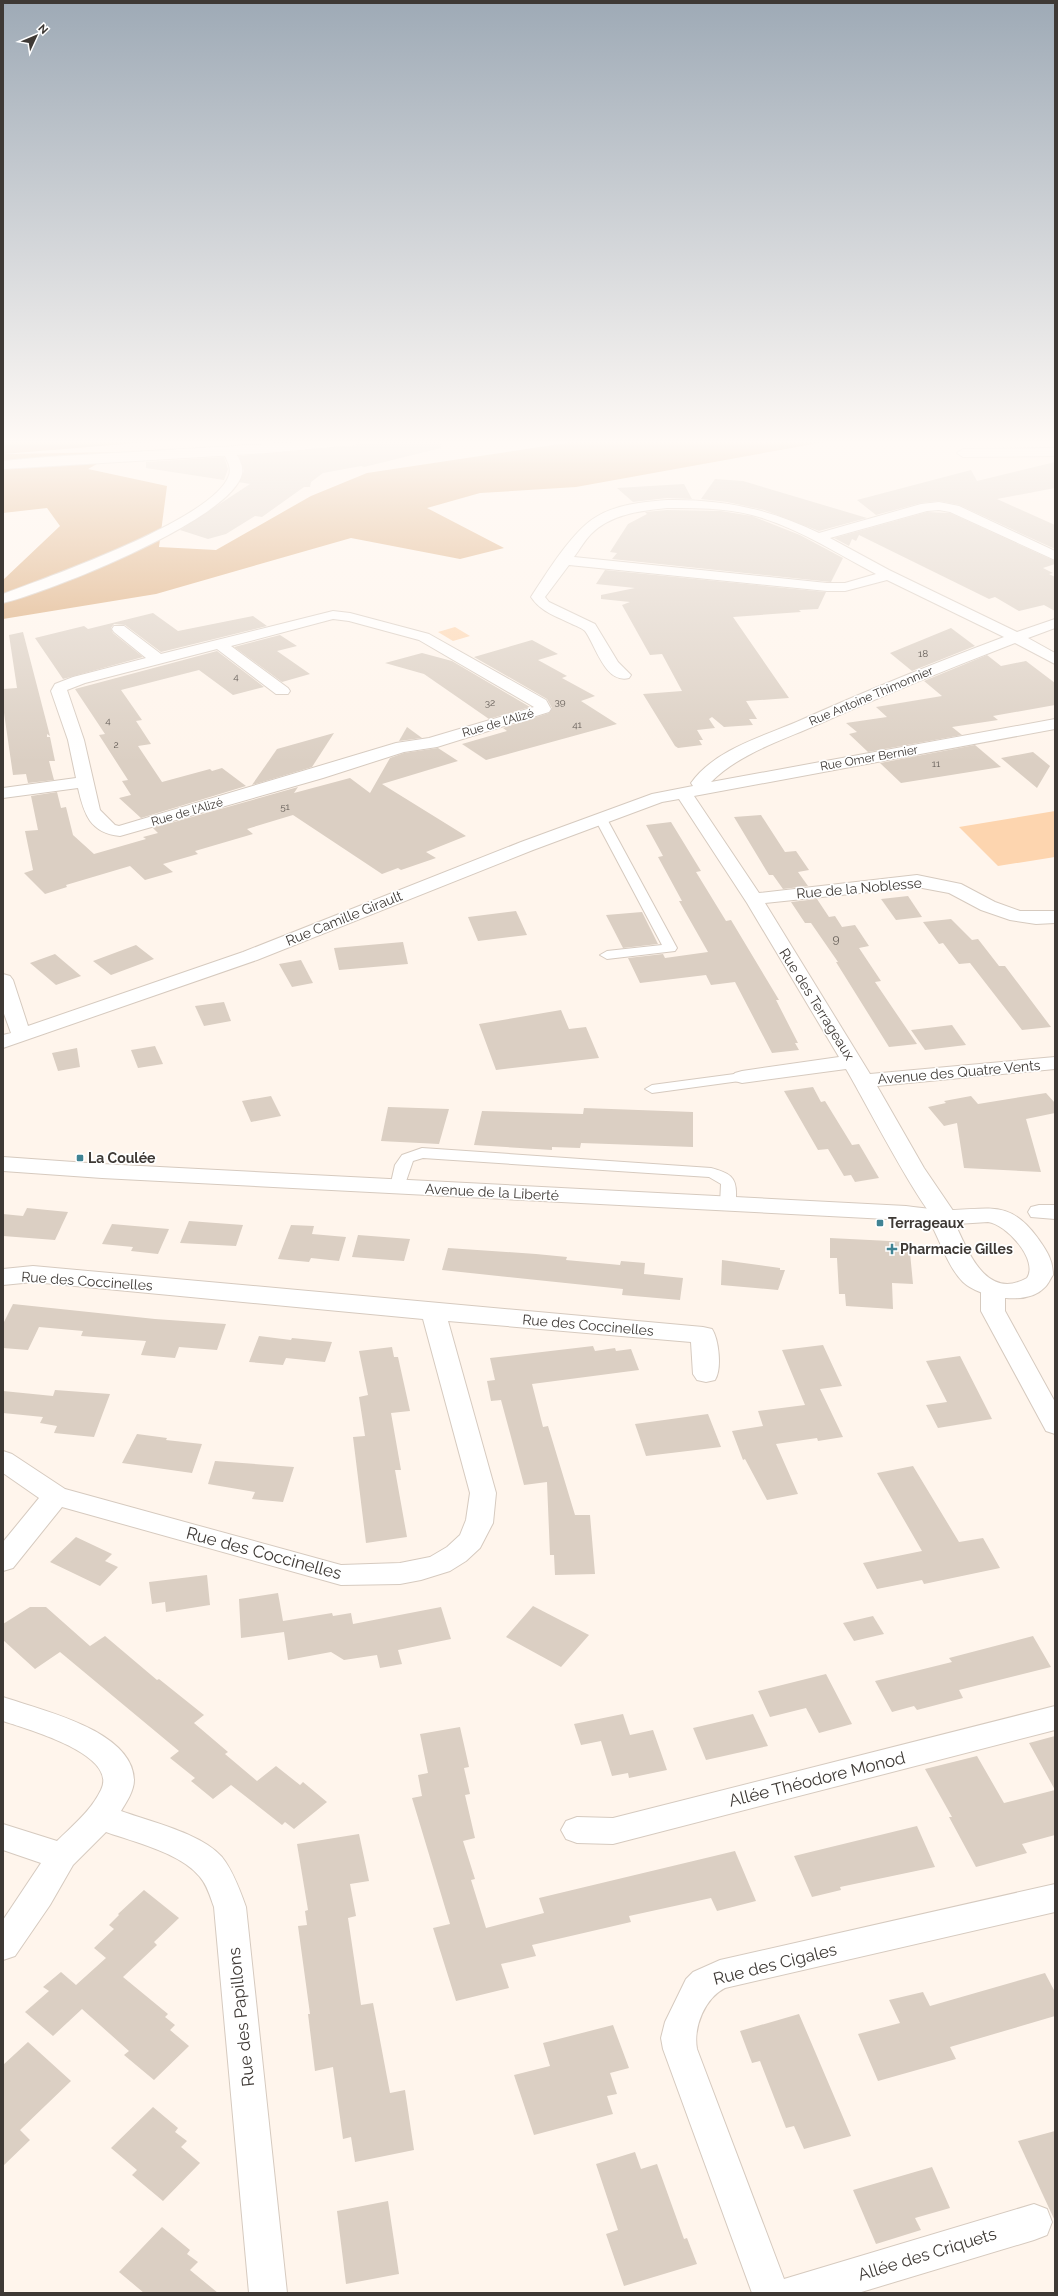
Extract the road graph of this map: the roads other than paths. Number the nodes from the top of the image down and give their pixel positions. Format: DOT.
graph roads {
  1 [pos="131,548"];
  2 [pos="574,548"];
  3 [pos="836,548"];
  4 [pos="1038,548"];
  5 [pos="1055,556"];
  6 [pos="566,560"];
  7 [pos="890,576"];
  8 [pos="3,599"];
  9 [pos="1055,623"];
  10 [pos="119,629"];
  11 [pos="1015,638"];
  12 [pos="219,644"];
  13 [pos="1055,659"];
  14 [pos="158,660"];
  15 [pos="623,675"];
  16 [pos="282,690"];
  17 [pos="1055,724"];
  18 [pos="84,782"];
  19 [pos="703,788"];
  20 [pos="683,792"];
  21 [pos="3,793"];
  22 [pos="601,819"];
  23 [pos="752,899"];
  24 [pos="1055,917"];
  25 [pos="607,955"];
  26 [pos="3,980"];
  27 [pos="23,1036"];
  28 [pos="3,1042"];
  29 [pos="852,1062"];
  30 [pos="1055,1063"];
  31 [pos="742,1077"];
  32 [pos="864,1081"];
  33 [pos="652,1089"];
  34 [pos="3,1164"];
  35 [pos="37,1167"];
  36 [pos="3,1171"];
  37 [pos="398,1187"];
  38 [pos="728,1205"];
  39 [pos="947,1218"];
  40 [pos="3,1277"];
  41 [pos="1048,1277"];
  42 [pos="993,1290"];
  43 [pos="433,1312"];
  44 [pos="706,1374"];
  45 [pos="1055,1425"];
  46 [pos="3,1460"];
  47 [pos="56,1496"];
  48 [pos="3,1561"];
  49 [pos="3,1709"];
  50 [pos="1055,1718"];
  51 [pos="101,1817"];
  52 [pos="577,1830"];
  53 [pos="3,1837"];
  54 [pos="62,1856"];
  55 [pos="1055,1898"];
  56 [pos="3,1946"];
  57 [pos="1034,2222"];
  58 [pos="268,2293"];
  59 [pos="771,2293"];
  60 [pos="796,2293"];
  1 -- 8 [label="street"];
  2 -- 6 [label="street"];
  3 -- 7 [label="street"];
  4 -- 5 [label="street"];
  6 -- 7 [label="street"];
  6 -- 15 [label="street"];
  7 -- 11 [label="street"];
  9 -- 11 [label="street, Rue Antoine Thimonnier"];
  10 -- 14 [label="street"];
  11 -- 13 [label="street"];
  11 -- 19 [label="street, Rue Antoine Thimonnier"];
  12 -- 14 [label="street, Rue de l'Alizé"];
  12 -- 16 [label="street"];
  12 -- 18 [label="street, Rue de l'Alizé"];
  14 -- 18 [label="street, Rue de l'Alizé"];
  17 -- 19 [label="street, Rue Omer Bernier"];
  18 -- 21 [label="street"];
  19 -- 20 [label="street, Rue Omer Bernier"];
  20 -- 22 [label="street, Rue Camille Girault"];
  20 -- 23 [label="street, Rue des Terrageaux"];
  22 -- 25 [label="lane"];
  22 -- 27 [label="street, Rue Camille Girault"];
  23 -- 24 [label="street, Rue de la Noblesse"];
  23 -- 29 [label="street, Rue des Terrageaux"];
  26 -- 27 [label="street"];
  27 -- 28 [label="street, Rue Camille Girault"];
  29 -- 31 [label="street"];
  29 -- 32 [label="street, Rue des Terrageaux"];
  30 -- 32 [label="street, Avenue des Quatre Vents"];
  31 -- 33 [label="lane"];
  32 -- 39 [label="street, Rue des Terrageaux"];
  34 -- 35 [label="street, Avenue de la Liberté"];
  35 -- 36 [label="street, Avenue de la Liberté"];
  35 -- 37 [label="street, Avenue de la Liberté"];
  37 -- 38 [label="street, Avenue de la Liberté"];
  37 -- 38 [label="lane"];
  38 -- 39 [label="street, Avenue de la Liberté"];
  39 -- 41 [label="street, Avenue de la Liberté"];
  39 -- 42 [label="street"];
  40 -- 43 [label="street, Rue des Coccinelles"];
  41 -- 42 [label="street"];
  42 -- 45 [label="street"];
  43 -- 44 [label="street, Rue des Coccinelles"];
  43 -- 47 [label="street, Rue des Coccinelles"];
  46 -- 47 [label="street, Rue des Coccinelles"];
  47 -- 48 [label="street"];
  49 -- 51 [label="street"];
  50 -- 52 [label="street, Allée Théodore Monod"];
  51 -- 54 [label="street"];
  51 -- 58 [label="street, Rue des Papillons"];
  53 -- 54 [label="street"];
  54 -- 56 [label="street"];
  55 -- 59 [label="street, Rue des Cigales"];
  57 -- 60 [label="street, Allée des Criquets"];
}
